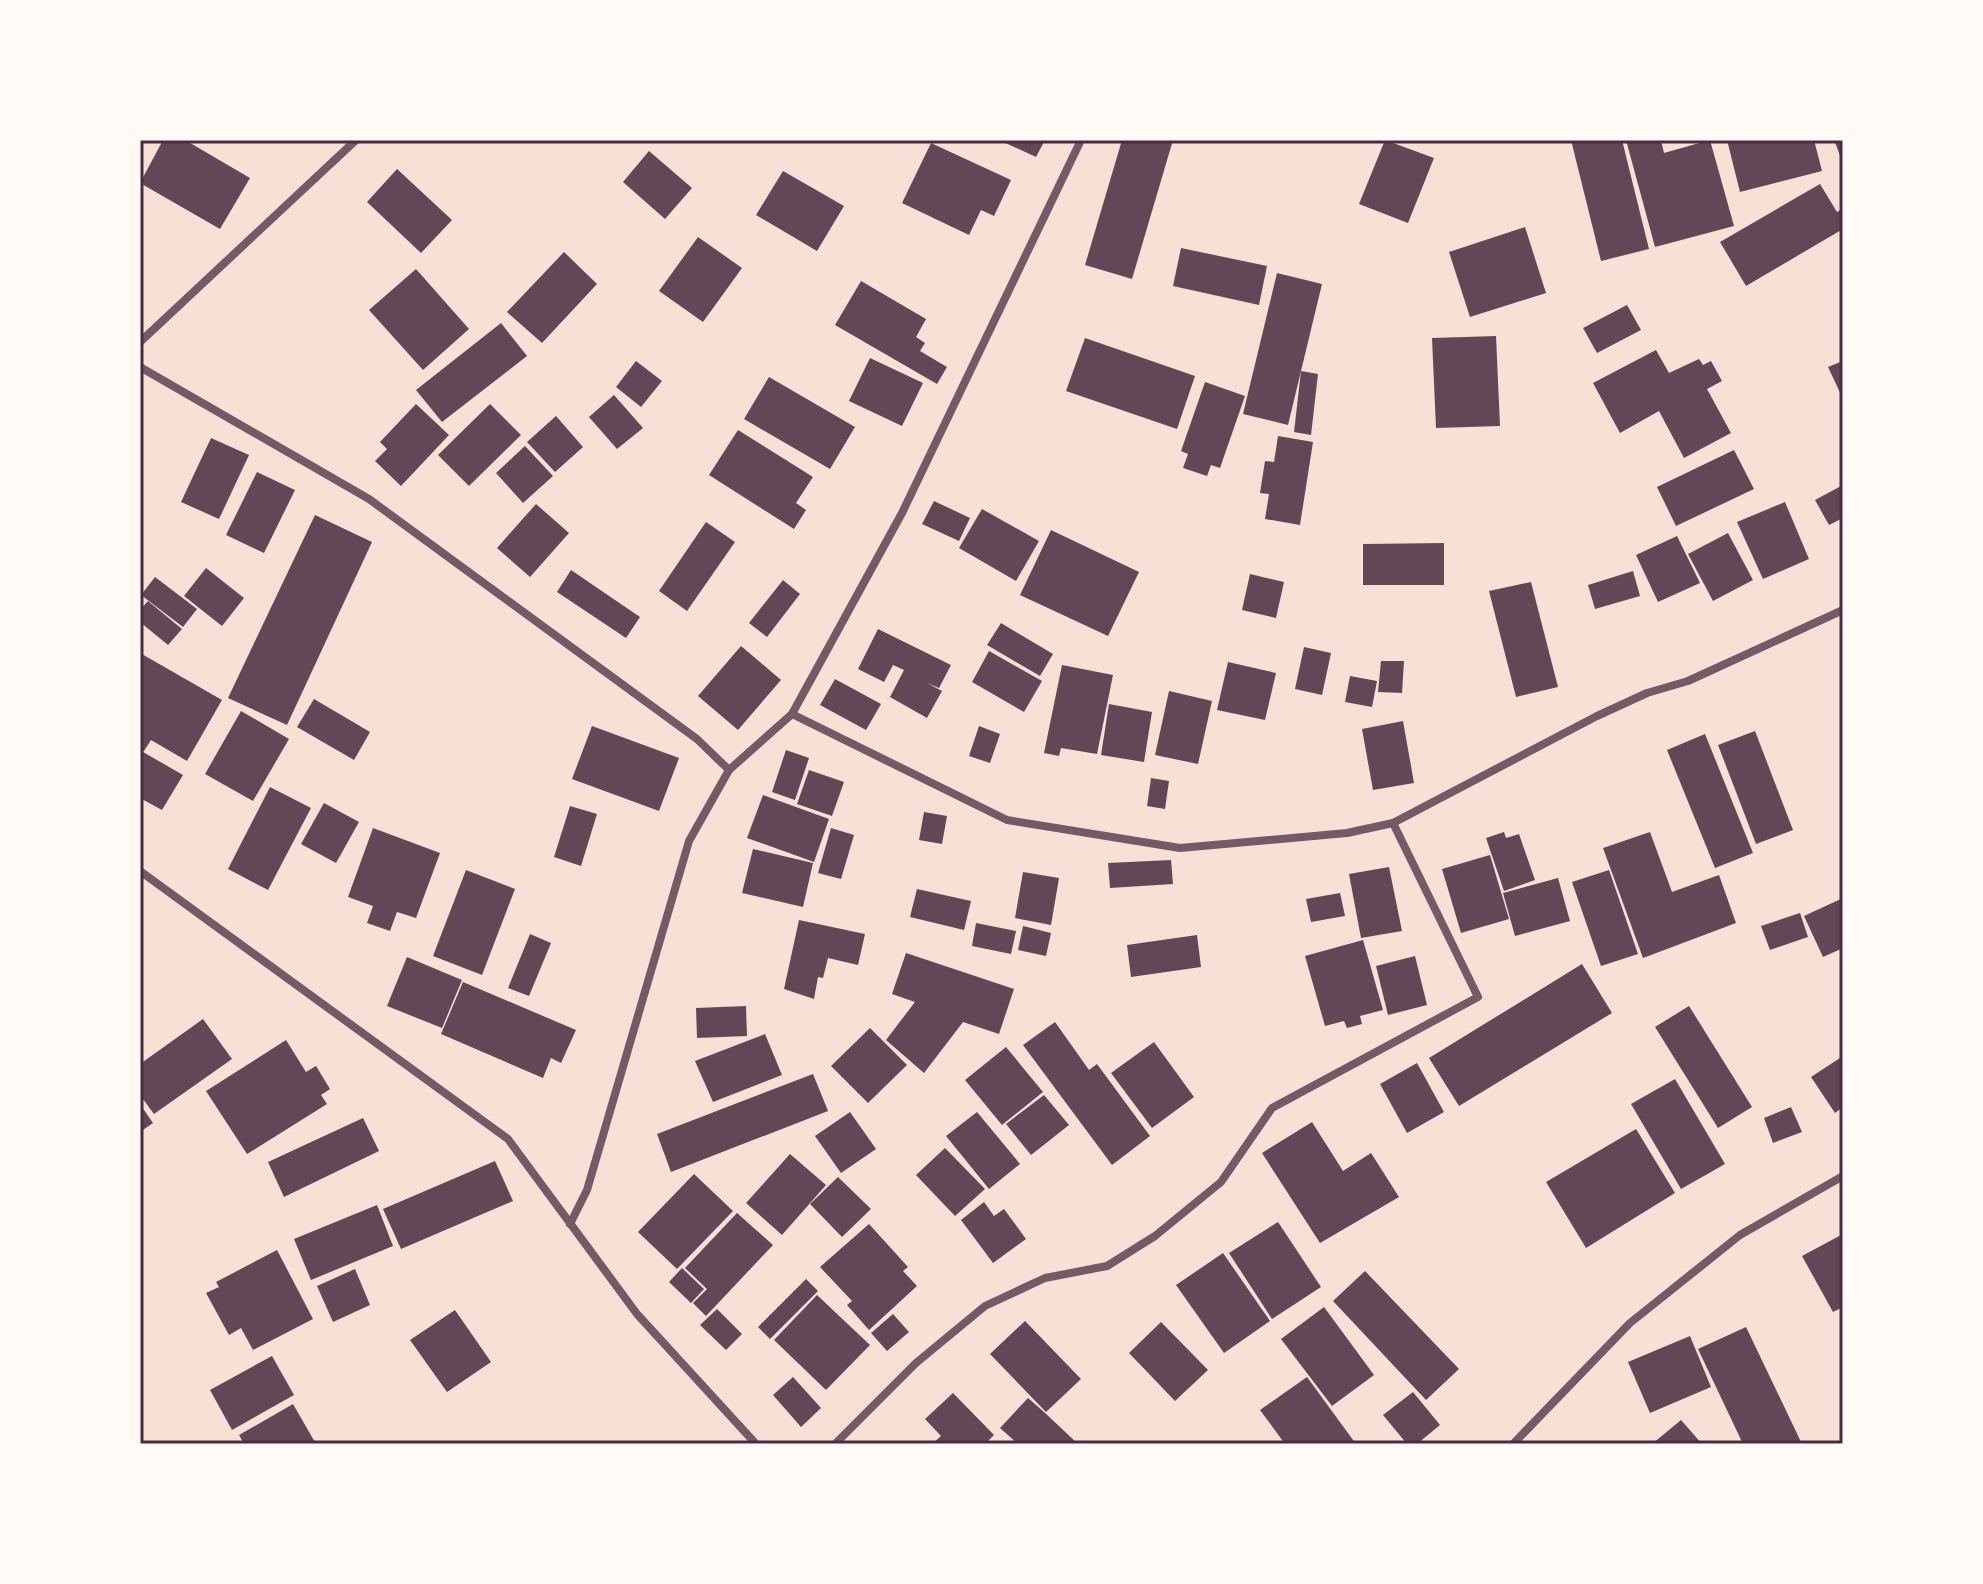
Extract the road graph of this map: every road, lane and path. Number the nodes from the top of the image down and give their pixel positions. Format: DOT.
graph roads {
  1 [pos="356,140"];
  2 [pos="1081,140"];
  3 [pos="140,342"];
  4 [pos="140,367"];
  5 [pos="1843,610"];
  6 [pos="792,714"];
  7 [pos="729,770"];
  8 [pos="1393,823"];
  9 [pos="140,871"];
  10 [pos="1843,1176"];
  11 [pos="570,1224"];
  12 [pos="756,1444"];
  13 [pos="835,1444"];
  14 [pos="1513,1444"];
  1 -- 3 [label="street"];
  2 -- 6 [label="street"];
  4 -- 7 [label="street"];
  5 -- 8 [label="street"];
  6 -- 7 [label="street"];
  6 -- 8 [label="street"];
  7 -- 11 [label="street"];
  8 -- 13 [label="street"];
  9 -- 11 [label="street"];
  10 -- 14 [label="street"];
  11 -- 12 [label="street"];
}
